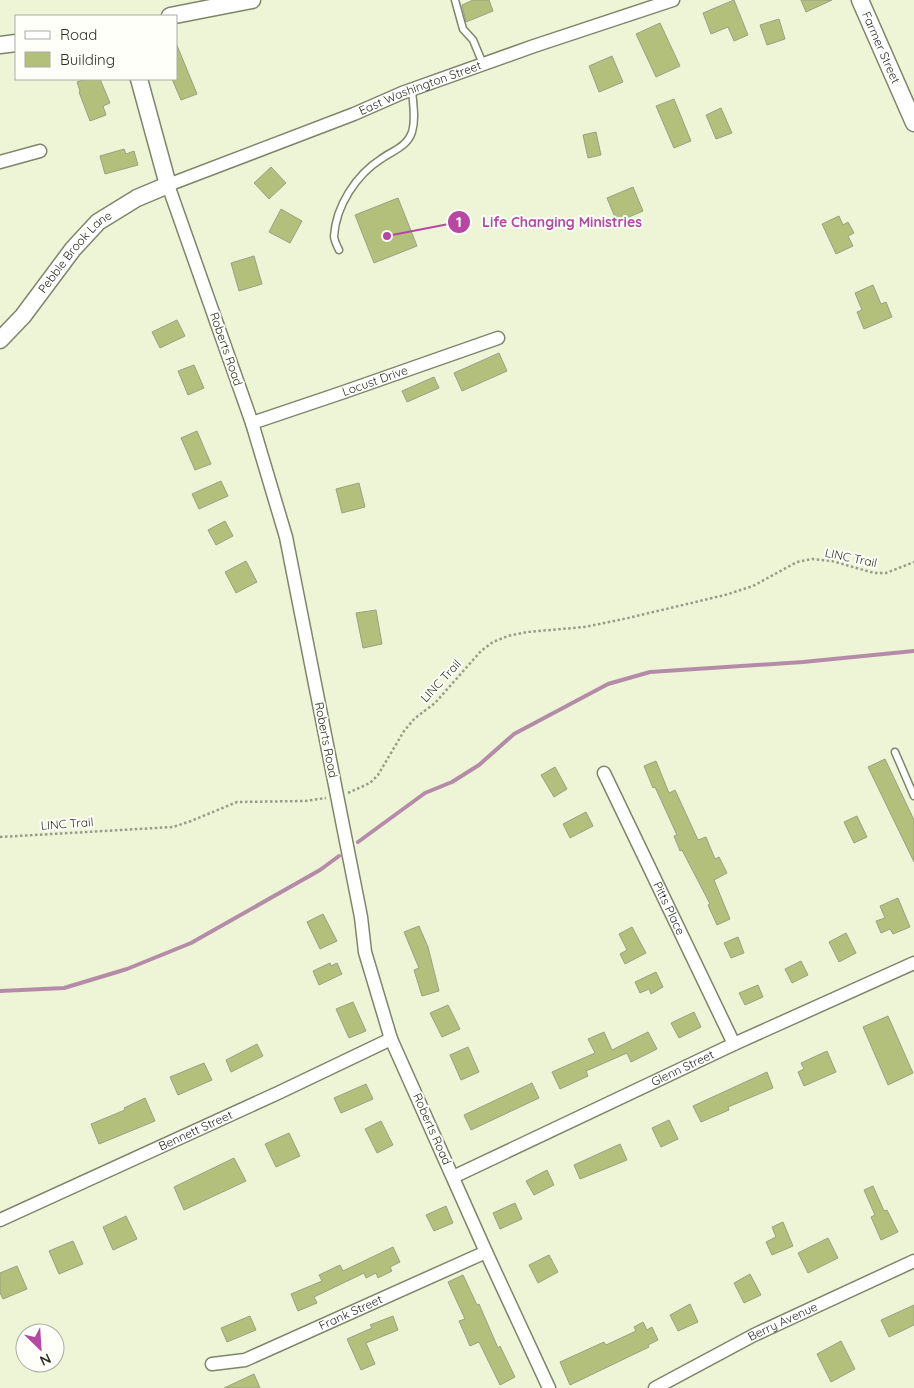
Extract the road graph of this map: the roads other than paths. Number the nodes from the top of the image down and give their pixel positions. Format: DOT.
graph roads {
  1 [pos="252,0"];
  2 [pos="456,0"];
  3 [pos="674,0"];
  4 [pos="860,0"];
  5 [pos="175,15"];
  6 [pos="15,43"];
  7 [pos="0,45"];
  8 [pos="483,64"];
  9 [pos="139,80"];
  10 [pos="412,90"];
  11 [pos="914,123"];
  12 [pos="40,151"];
  13 [pos="0,162"];
  14 [pos="168,185"];
  15 [pos="339,250"];
  16 [pos="498,338"];
  17 [pos="0,340"];
  18 [pos="252,423"];
  19 [pos="895,752"];
  20 [pos="604,772"];
  21 [pos="914,796"];
  22 [pos="914,963"];
  23 [pos="391,1039"];
  24 [pos="734,1044"];
  25 [pos="453,1177"];
  26 [pos="0,1220"];
  27 [pos="486,1252"];
  28 [pos="914,1261"];
  29 [pos="212,1364"];
  30 [pos="549,1388"];
  31 [pos="655,1388"];
  1 -- 5 [label="street"];
  2 -- 8 [label="lane"];
  3 -- 8 [label="street, East Washington Street"];
  4 -- 11 [label="street, Farmer Street"];
  6 -- 7 [label="street"];
  8 -- 10 [label="street, East Washington Street"];
  9 -- 14 [label="street, Roberts Road"];
  10 -- 14 [label="street, East Washington Street"];
  10 -- 15 [label="lane"];
  12 -- 13 [label="street"];
  14 -- 17 [label="street, Pebble Brook Lane"];
  14 -- 18 [label="street, Roberts Road"];
  16 -- 18 [label="street, Locust Drive"];
  18 -- 23 [label="street, Roberts Road"];
  19 -- 21 [label="lane"];
  20 -- 24 [label="street, Pitts Place"];
  22 -- 24 [label="street, Glenn Street"];
  23 -- 25 [label="street, Roberts Road"];
  23 -- 26 [label="street, Bennett Street"];
  24 -- 25 [label="street, Glenn Street"];
  25 -- 27 [label="street, Roberts Road"];
  27 -- 29 [label="street, Frank Street"];
  27 -- 30 [label="street, Roberts Road"];
  28 -- 31 [label="street, Berry Avenue"];
}
